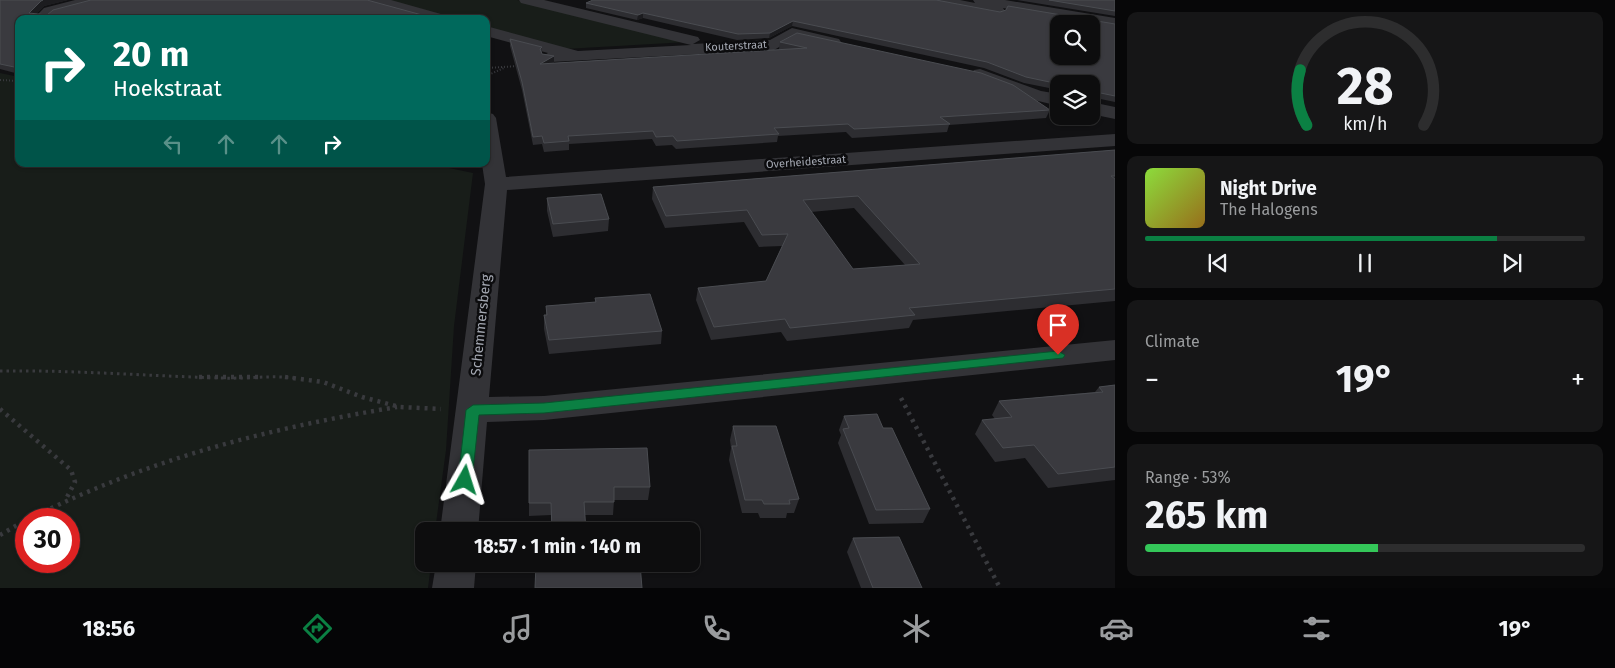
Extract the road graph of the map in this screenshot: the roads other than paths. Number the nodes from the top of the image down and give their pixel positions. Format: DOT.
graph roads {
  1 [pos="90,0"];
  2 [pos="375,0"];
  3 [pos="526,0"];
  4 [pos="936,0"];
  5 [pos="980,0"];
  6 [pos="45,15"];
  7 [pos="429,15"];
  8 [pos="1050,16"];
  9 [pos="1050,18"];
  10 [pos="1100,24"];
  11 [pos="1115,24"];
  12 [pos="1100,28"];
  13 [pos="490,32"];
  14 [pos="1115,32"];
  15 [pos="850,45"];
  16 [pos="720,47"];
  17 [pos="577,56"];
  18 [pos="550,57"];
  19 [pos="965,71"];
  20 [pos="1050,98"];
  21 [pos="1100,110"];
  22 [pos="1115,113"];
  23 [pos="1115,140"];
  24 [pos="490,144"];
  25 [pos="496,184"];
  26 [pos="1115,350"];
  27 [pos="461,410"];
  28 [pos="459,522"];
  29 [pos="455,572"];
  30 [pos="453,588"];
  1 -- 6 [label="street"];
  2 -- 7 [label="street"];
  3 -- 16 [label="street"];
  4 -- 9 [label="street"];
  5 -- 8 [label="street"];
  10 -- 11 [label="street"];
  12 -- 14 [label="street"];
  13 -- 17 [label="street"];
  15 -- 16 [label="street, Kouterstraat"];
  16 -- 17 [label="street, Kouterstraat"];
  17 -- 18 [label="street, Kouterstraat"];
  19 -- 20 [label="street"];
  21 -- 22 [label="street"];
  23 -- 25 [label="street, Overheidestraat"];
  24 -- 25 [label="street, Schemmersberg"];
  25 -- 27 [label="street, Schemmersberg"];
  26 -- 27 [label="street"];
  27 -- 28 [label="street, Schemmersberg"];
  29 -- 30 [label="street"];
}
